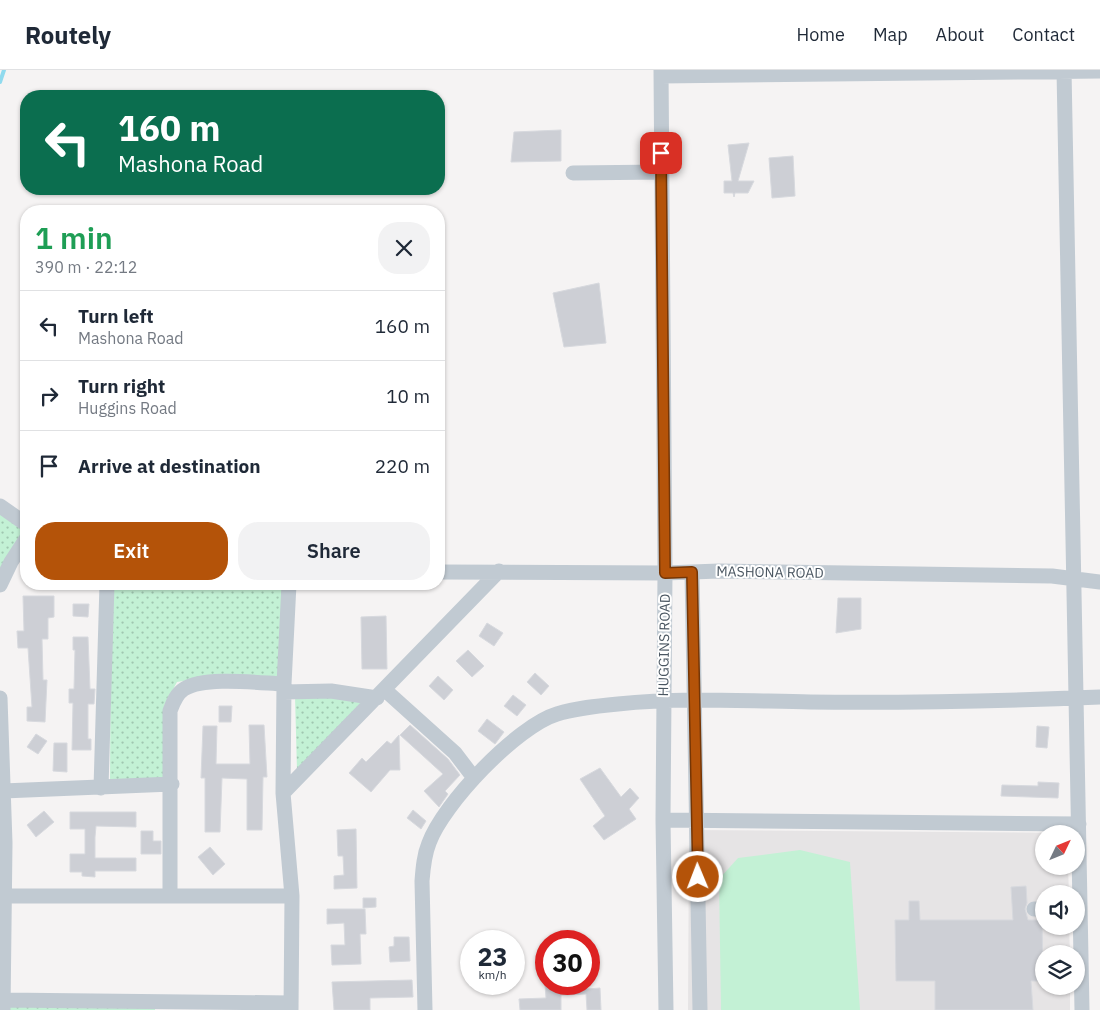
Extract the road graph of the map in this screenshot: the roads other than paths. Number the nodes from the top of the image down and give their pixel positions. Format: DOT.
graph roads {
  1 [pos="1064,70"];
  2 [pos="1100,71"];
  3 [pos="661,73"];
  4 [pos="662,172"];
  5 [pos="573,173"];
  6 [pos="0,506"];
  7 [pos="20,520"];
  8 [pos="20,548"];
  9 [pos="499,571"];
  10 [pos="445,572"];
  11 [pos="692,572"];
  12 [pos="665,573"];
  13 [pos="1075,577"];
  14 [pos="1100,582"];
  15 [pos="0,585"];
  16 [pos="107,590"];
  17 [pos="289,590"];
  18 [pos="284,688"];
  19 [pos="381,694"];
  20 [pos="1100,697"];
  21 [pos="0,698"];
  22 [pos="1077,698"];
  23 [pos="663,699"];
  24 [pos="693,700"];
  25 [pos="474,778"];
  26 [pos="172,784"];
  27 [pos="101,788"];
  28 [pos="3,791"];
  29 [pos="283,793"];
  30 [pos="664,820"];
  31 [pos="697,820"];
  32 [pos="1079,824"];
  33 [pos="2,843"];
  34 [pos="1078,885"];
  35 [pos="4,896"];
  36 [pos="170,896"];
  37 [pos="292,896"];
  38 [pos="1079,935"];
  39 [pos="3,1005"];
  40 [pos="162,1005"];
  41 [pos="292,1006"];
  42 [pos="425,1010"];
  43 [pos="666,1010"];
  44 [pos="700,1010"];
  45 [pos="1082,1010"];
  1 -- 2 [label="street"];
  1 -- 3 [label="street"];
  1 -- 13 [label="street"];
  3 -- 4 [label="street, HUGGINS ROAD"];
  4 -- 5 [label="street"];
  4 -- 12 [label="street, HUGGINS ROAD"];
  6 -- 7 [label="street"];
  8 -- 15 [label="street"];
  9 -- 10 [label="street, MASHONA ROAD"];
  9 -- 12 [label="street, MASHONA ROAD"];
  9 -- 19 [label="street"];
  11 -- 12 [label="street, MASHONA ROAD"];
  11 -- 13 [label="street, MASHONA ROAD"];
  11 -- 24 [label="street"];
  12 -- 23 [label="street, HUGGINS ROAD"];
  13 -- 14 [label="street, MASHONA ROAD"];
  13 -- 22 [label="street"];
  16 -- 27 [label="street"];
  17 -- 18 [label="street"];
  18 -- 19 [label="street"];
  18 -- 26 [label="street"];
  18 -- 29 [label="street"];
  19 -- 25 [label="street"];
  19 -- 29 [label="street"];
  20 -- 22 [label="street"];
  21 -- 28 [label="street"];
  22 -- 24 [label="street"];
  22 -- 32 [label="street"];
  23 -- 24 [label="street"];
  23 -- 25 [label="street"];
  23 -- 30 [label="street, HUGGINS ROAD"];
  24 -- 31 [label="street"];
  25 -- 42 [label="street"];
  26 -- 27 [label="street"];
  26 -- 36 [label="street"];
  27 -- 28 [label="street"];
  28 -- 33 [label="street"];
  29 -- 37 [label="street"];
  30 -- 31 [label="street"];
  30 -- 43 [label="street, HUGGINS ROAD"];
  31 -- 32 [label="street"];
  31 -- 44 [label="street"];
  32 -- 34 [label="street"];
  33 -- 35 [label="street"];
  35 -- 36 [label="street"];
  35 -- 39 [label="street"];
  36 -- 37 [label="street"];
  37 -- 41 [label="street"];
  38 -- 45 [label="street"];
  39 -- 40 [label="street"];
  40 -- 41 [label="street"];
}
